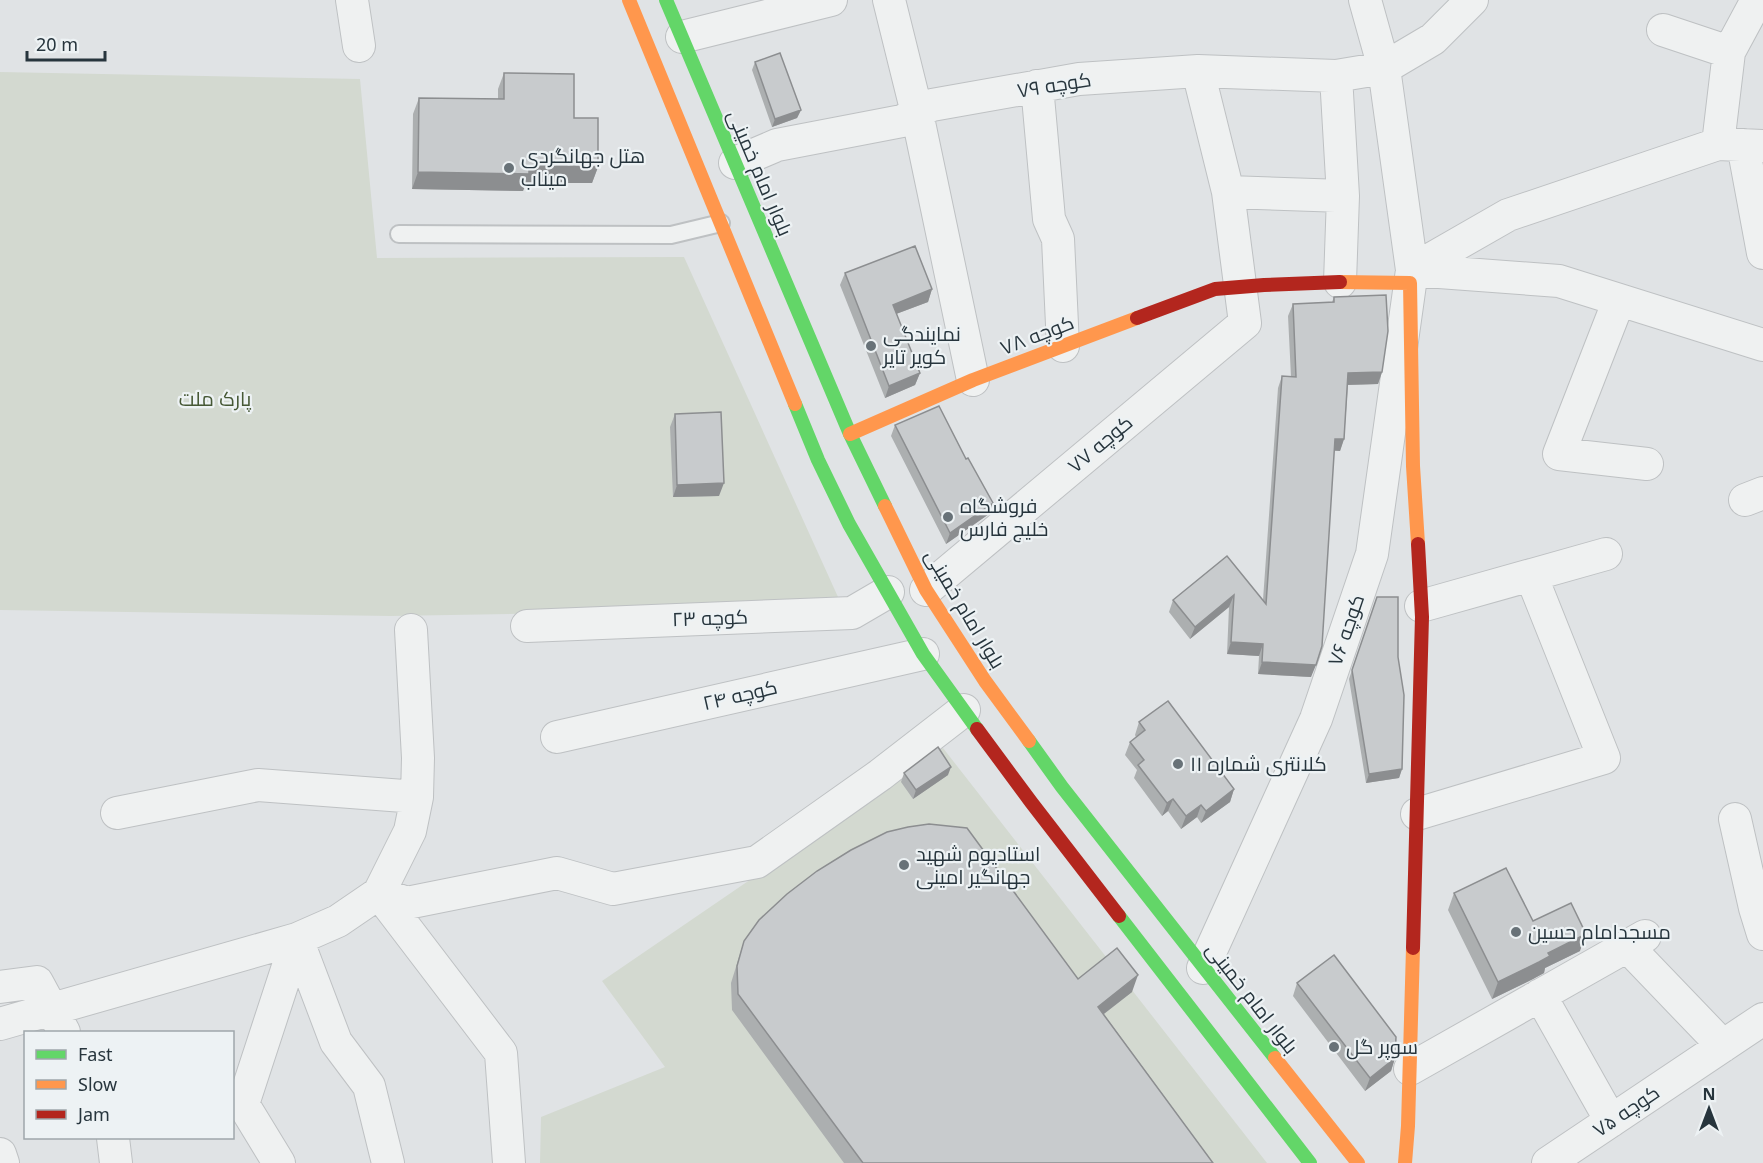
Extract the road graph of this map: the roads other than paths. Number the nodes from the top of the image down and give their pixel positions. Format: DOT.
graph roads {
  1 [pos="352,0"];
  2 [pos="629,0"];
  3 [pos="666,0"];
  4 [pos="831,0"];
  5 [pos="889,0"];
  6 [pos="1365,0"];
  7 [pos="1472,0"];
  8 [pos="1757,0"];
  9 [pos="1663,30"];
  10 [pos="681,37"];
  11 [pos="359,46"];
  12 [pos="1729,52"];
  13 [pos="1384,68"];
  14 [pos="1198,71"];
  15 [pos="1336,76"];
  16 [pos="1037,86"];
  17 [pos="917,113"];
  18 [pos="1741,145"];
  19 [pos="735,163"];
  20 [pos="1228,192"];
  21 [pos="1343,196"];
  22 [pos="721,223"];
  23 [pos="399,234"];
  24 [pos="1763,253"];
  25 [pos="1411,276"];
  26 [pos="1340,282"];
  27 [pos="1241,286"];
  28 [pos="1619,300"];
  29 [pos="1763,345"];
  30 [pos="1063,346"];
  31 [pos="973,380"];
  32 [pos="850,434"];
  33 [pos="1647,464"];
  34 [pos="1606,554"];
  35 [pos="1531,575"];
  36 [pos="926,590"];
  37 [pos="888,592"];
  38 [pos="1421,606"];
  39 [pos="526,626"];
  40 [pos="411,630"];
  41 [pos="922,654"];
  42 [pos="964,710"];
  43 [pos="557,737"];
  44 [pos="417,796"];
  45 [pos="117,813"];
  46 [pos="1416,814"];
  47 [pos="1735,819"];
  48 [pos="379,893"];
  49 [pos="1763,934"];
  50 [pos="297,939"];
  51 [pos="1203,968"];
  52 [pos="0,987"];
  53 [pos="1540,995"];
  54 [pos="1763,1019"];
  55 [pos="58,1021"];
  56 [pos="0,1024"];
  57 [pos="1723,1046"];
  58 [pos="1410,1069"];
  59 [pos="238,1105"];
  60 [pos="1611,1121"];
  61 [pos="113,1139"];
  62 [pos="0,1154"];
  63 [pos="3,1163"];
  64 [pos="116,1163"];
  65 [pos="279,1163"];
  66 [pos="388,1163"];
  67 [pos="509,1163"];
  68 [pos="1310,1163"];
  69 [pos="1358,1163"];
  70 [pos="1405,1163"];
  71 [pos="1548,1163"];
  1 -- 11 [label="street"];
  2 -- 22 [label="main road"];
  3 -- 10 [label="main road, بلوار امام خمینی"];
  4 -- 10 [label="street"];
  5 -- 17 [label="street"];
  6 -- 13 [label="street, کوچه ۷۶"];
  7 -- 13 [label="street"];
  8 -- 12 [label="street"];
  9 -- 12 [label="street"];
  10 -- 19 [label="main road, بلوار امام خمینی"];
  12 -- 18 [label="street"];
  13 -- 15 [label="street, کوچه ۷۹"];
  13 -- 25 [label="street, کوچه ۷۶"];
  14 -- 15 [label="street, کوچه ۷۹"];
  14 -- 16 [label="street, کوچه ۷۹"];
  14 -- 20 [label="street"];
  15 -- 21 [label="street"];
  16 -- 17 [label="street, کوچه ۷۹"];
  16 -- 30 [label="street"];
  17 -- 19 [label="street, کوچه ۷۹"];
  17 -- 31 [label="street"];
  18 -- 24 [label="street"];
  18 -- 25 [label="street"];
  19 -- 32 [label="main road, بلوار امام خمینی"];
  20 -- 21 [label="street"];
  20 -- 27 [label="street"];
  21 -- 26 [label="street"];
  22 -- 23 [label="lane"];
  22 -- 37 [label="main road"];
  25 -- 26 [label="main road, کوچه ۷۸"];
  25 -- 28 [label="street"];
  25 -- 38 [label="main road"];
  25 -- 51 [label="street, کوچه ۷۶"];
  26 -- 27 [label="main road, کوچه ۷۸"];
  27 -- 30 [label="main road, کوچه ۷۸"];
  27 -- 36 [label="street, کوچه ۷۷"];
  28 -- 29 [label="street"];
  28 -- 33 [label="street"];
  30 -- 31 [label="main road, کوچه ۷۸"];
  31 -- 32 [label="main road, کوچه ۷۸"];
  32 -- 36 [label="main road, بلوار امام خمینی"];
  34 -- 35 [label="street"];
  35 -- 38 [label="street"];
  35 -- 46 [label="street"];
  36 -- 51 [label="main road, بلوار امام خمینی"];
  37 -- 39 [label="street, کوچه ۲۳"];
  37 -- 41 [label="main road"];
  38 -- 46 [label="main road"];
  40 -- 44 [label="street"];
  41 -- 42 [label="main road"];
  41 -- 43 [label="street, کوچه ۲۴"];
  42 -- 48 [label="street"];
  42 -- 68 [label="main road"];
  44 -- 45 [label="street"];
  44 -- 48 [label="street"];
  46 -- 58 [label="main road"];
  47 -- 49 [label="street"];
  48 -- 50 [label="street"];
  48 -- 67 [label="street"];
  50 -- 55 [label="street"];
  50 -- 59 [label="street"];
  50 -- 66 [label="street"];
  51 -- 69 [label="main road, بلوار امام خمینی"];
  52 -- 55 [label="street"];
  53 -- 57 [label="street"];
  53 -- 58 [label="street"];
  53 -- 60 [label="street"];
  54 -- 57 [label="street, کوچه ۷۵"];
  55 -- 56 [label="street"];
  57 -- 60 [label="street, کوچه ۷۵"];
  58 -- 70 [label="main road"];
  59 -- 65 [label="street"];
  60 -- 71 [label="street, کوچه ۷۵"];
  61 -- 64 [label="street"];
  62 -- 63 [label="street"];
}
